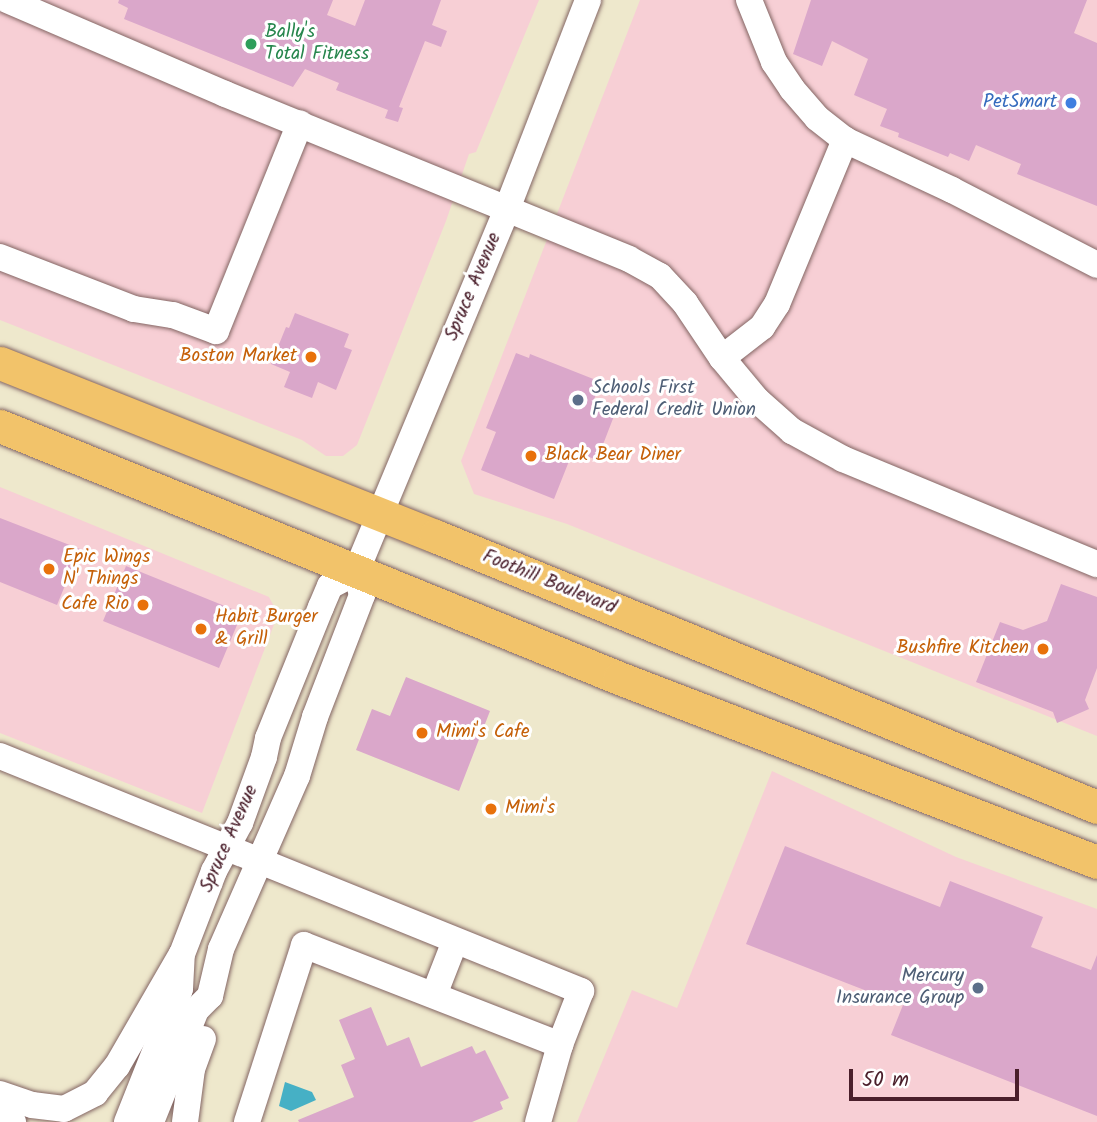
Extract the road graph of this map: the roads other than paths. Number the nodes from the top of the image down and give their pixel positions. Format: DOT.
graph roads {
  1 [pos="8,0"];
  2 [pos="588,0"];
  3 [pos="749,0"];
  4 [pos="300,123"];
  5 [pos="845,140"];
  6 [pos="507,209"];
  7 [pos="0,257"];
  8 [pos="1097,265"];
  9 [pos="722,358"];
  10 [pos="0,363"];
  11 [pos="0,426"];
  12 [pos="379,514"];
  13 [pos="1097,564"];
  14 [pos="356,572"];
  15 [pos="0,756"];
  16 [pos="1097,806"];
  17 [pos="227,846"];
  18 [pos="258,860"];
  19 [pos="1097,862"];
  20 [pos="456,941"];
  21 [pos="182,954"];
  22 [pos="434,995"];
  23 [pos="209,996"];
  24 [pos="560,1045"];
  25 [pos="0,1094"];
  26 [pos="0,1117"];
  27 [pos="13,1122"];
  28 [pos="127,1122"];
  29 [pos="151,1122"];
  30 [pos="185,1122"];
  31 [pos="247,1122"];
  32 [pos="538,1122"];
  1 -- 4 [label="street"];
  2 -- 6 [label="street, Spruce Avenue"];
  3 -- 5 [label="street"];
  4 -- 6 [label="street"];
  4 -- 7 [label="street"];
  5 -- 8 [label="street"];
  5 -- 9 [label="street"];
  6 -- 9 [label="street"];
  6 -- 12 [label="street, Spruce Avenue"];
  9 -- 13 [label="street"];
  10 -- 12 [label="main road, Foothill Boulevard"];
  11 -- 14 [label="main road"];
  12 -- 14 [label="street, Spruce Avenue"];
  12 -- 16 [label="main road, Foothill Boulevard"];
  14 -- 17 [label="street, Spruce Avenue"];
  14 -- 18 [label="street, Spruce Avenue"];
  14 -- 19 [label="main road"];
  15 -- 17 [label="street"];
  17 -- 18 [label="street"];
  17 -- 21 [label="street, Spruce Avenue"];
  18 -- 20 [label="street"];
  18 -- 23 [label="street, Spruce Avenue"];
  20 -- 22 [label="street"];
  20 -- 24 [label="street"];
  21 -- 25 [label="street"];
  21 -- 28 [label="street, Spruce Avenue"];
  22 -- 24 [label="street"];
  22 -- 31 [label="street"];
  23 -- 29 [label="street, Spruce Avenue"];
  23 -- 30 [label="street"];
  24 -- 32 [label="street"];
  26 -- 27 [label="street"];
}
